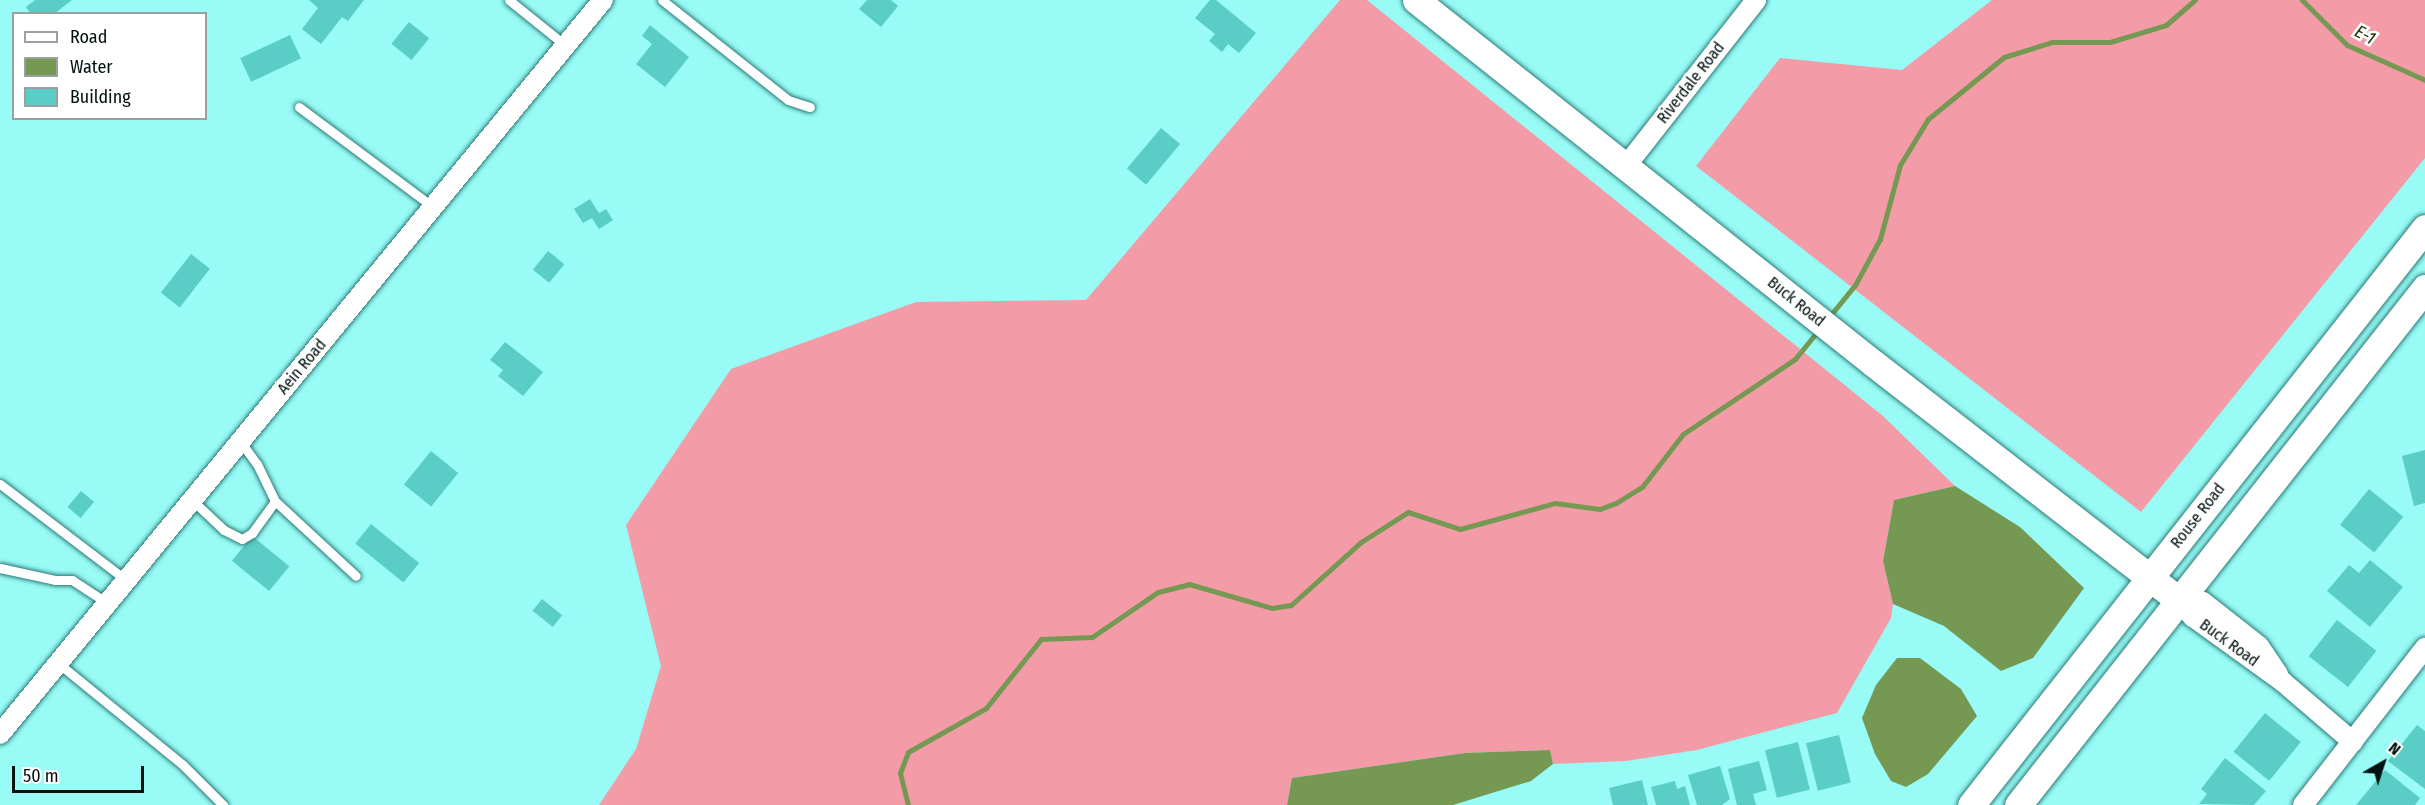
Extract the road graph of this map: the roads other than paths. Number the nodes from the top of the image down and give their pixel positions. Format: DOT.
graph roads {
  1 [pos="509,0"];
  2 [pos="603,0"];
  3 [pos="662,0"];
  4 [pos="1416,0"];
  5 [pos="1756,0"];
  6 [pos="565,45"];
  7 [pos="299,107"];
  8 [pos="810,107"];
  9 [pos="1626,166"];
  10 [pos="433,207"];
  11 [pos="2425,228"];
  12 [pos="2425,288"];
  13 [pos="240,441"];
  14 [pos="0,484"];
  15 [pos="192,500"];
  16 [pos="275,501"];
  17 [pos="0,568"];
  18 [pos="356,576"];
  19 [pos="2150,577"];
  20 [pos="126,580"];
  21 [pos="2179,600"];
  22 [pos="107,603"];
  23 [pos="2425,648"];
  24 [pos="58,663"];
  25 [pos="0,734"];
  26 [pos="2353,742"];
  27 [pos="224,805"];
  28 [pos="1971,805"];
  29 [pos="2018,805"];
  30 [pos="2303,805"];
  1 -- 6 [label="lane"];
  2 -- 6 [label="street, Aein Road"];
  3 -- 8 [label="lane"];
  4 -- 9 [label="street, Buck Road"];
  5 -- 9 [label="street, Riverdale Road"];
  6 -- 10 [label="street, Aein Road"];
  7 -- 10 [label="lane"];
  9 -- 19 [label="street, Buck Road"];
  10 -- 13 [label="street, Aein Road"];
  11 -- 19 [label="street, Rouse Road"];
  12 -- 21 [label="street"];
  13 -- 15 [label="street, Aein Road"];
  13 -- 16 [label="lane"];
  14 -- 20 [label="lane"];
  15 -- 16 [label="lane"];
  15 -- 20 [label="street, Aein Road"];
  16 -- 18 [label="lane"];
  17 -- 22 [label="lane"];
  19 -- 21 [label="street, Buck Road"];
  19 -- 28 [label="street, Rouse Road"];
  20 -- 22 [label="street, Aein Road"];
  21 -- 26 [label="street, Buck Road"];
  21 -- 29 [label="street"];
  22 -- 24 [label="street, Aein Road"];
  23 -- 26 [label="street"];
  24 -- 25 [label="street, Aein Road"];
  24 -- 27 [label="lane"];
  26 -- 30 [label="street"];
}
